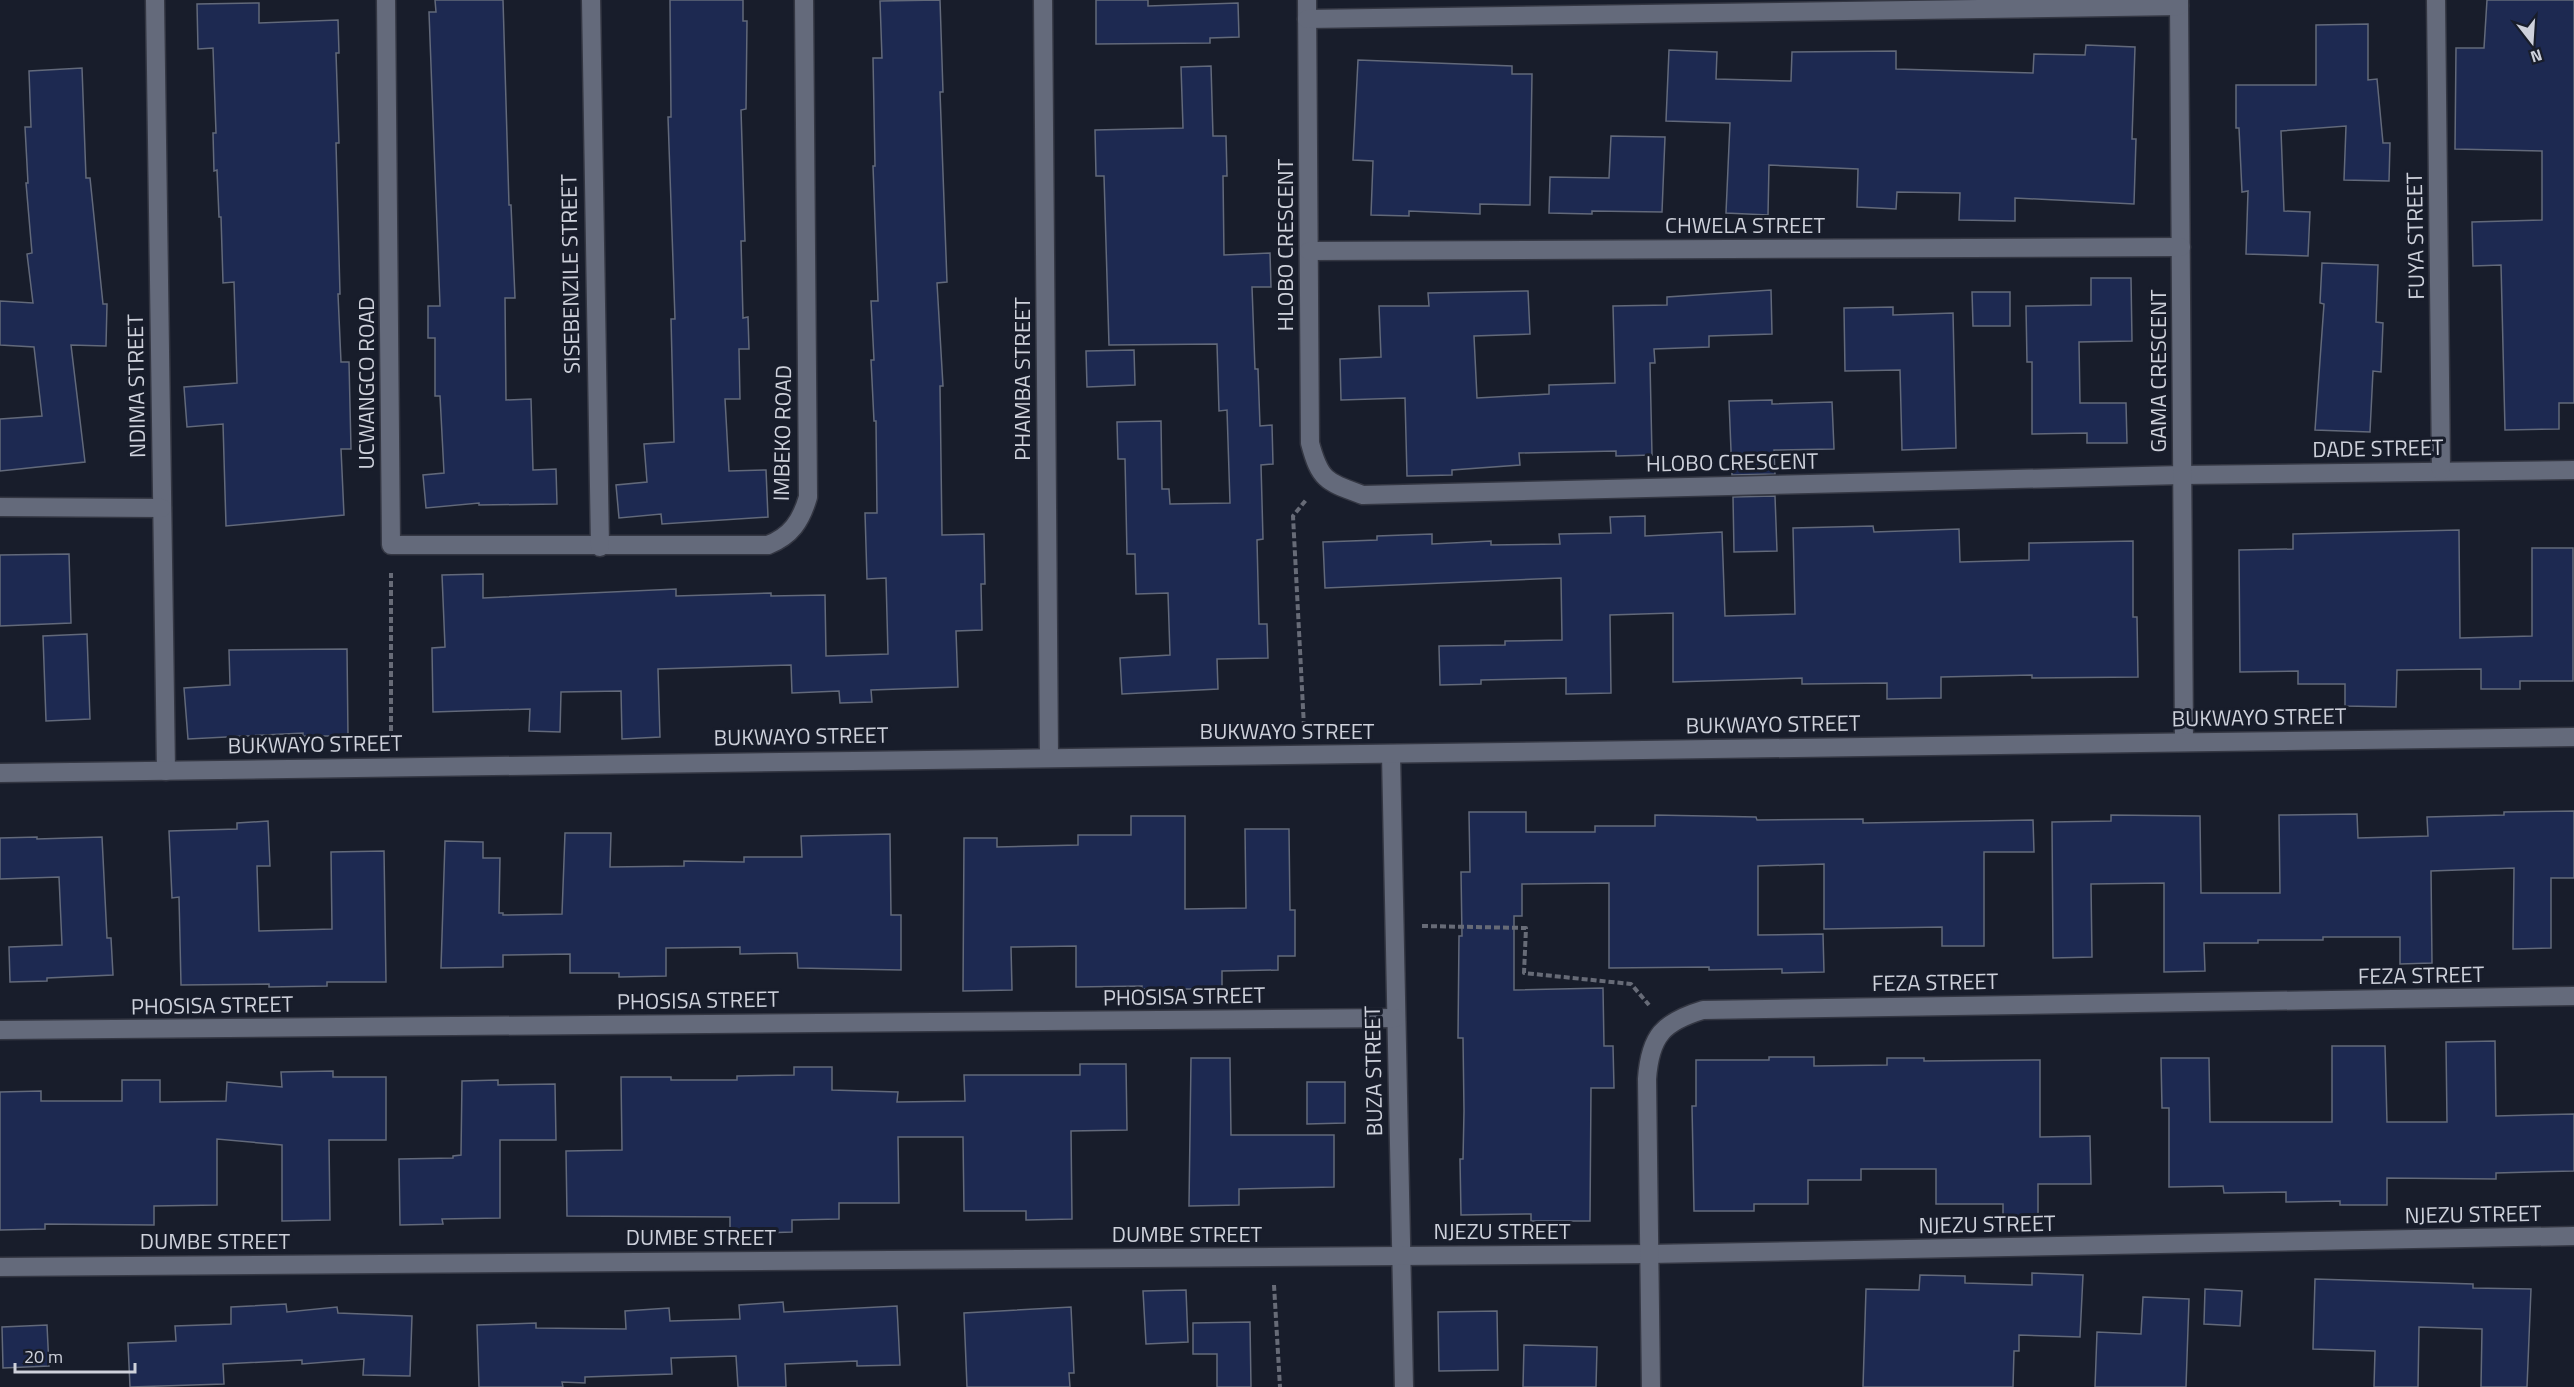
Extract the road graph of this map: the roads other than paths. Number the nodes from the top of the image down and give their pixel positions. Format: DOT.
graph roads {
  1 [pos="155,0"];
  2 [pos="386,0"];
  3 [pos="591,0"];
  4 [pos="804,0"];
  5 [pos="1043,0"];
  6 [pos="1307,0"];
  7 [pos="2436,0"];
  8 [pos="2179,3"];
  9 [pos="1928,5"];
  10 [pos="1308,19"];
  11 [pos="2181,248"];
  12 [pos="1309,251"];
  13 [pos="2574,470"];
  14 [pos="2441,471"];
  15 [pos="2182,475"];
  16 [pos="0,507"];
  17 [pos="162,508"];
  18 [pos="391,545"];
  19 [pos="600,547"];
  20 [pos="2574,736"];
  21 [pos="2184,742"];
  22 [pos="1390,754"];
  23 [pos="1049,757"];
  24 [pos="166,771"];
  25 [pos="0,773"];
  26 [pos="2574,996"];
  27 [pos="1396,1018"];
  28 [pos="0,1030"];
  29 [pos="2574,1236"];
  30 [pos="1650,1254"];
  31 [pos="1402,1256"];
  32 [pos="0,1267"];
  33 [pos="1404,1387"];
  34 [pos="1651,1387"];
  1 -- 17 [label="street, NDIMA STREET"];
  2 -- 18 [label="street, UCWANGCO ROAD"];
  3 -- 19 [label="street, SISEBENZILE STREET"];
  4 -- 19 [label="street, IMBEKO ROAD"];
  5 -- 23 [label="street, PHAMBA STREET"];
  6 -- 10 [label="street, HLOBO CRESCENT"];
  7 -- 14 [label="street, FUYA STREET"];
  8 -- 9 [label="street"];
  8 -- 11 [label="street, GAMA CRESCENT"];
  9 -- 10 [label="street"];
  10 -- 12 [label="street, HLOBO CRESCENT"];
  11 -- 12 [label="street, CHWELA STREET"];
  11 -- 15 [label="street, GAMA CRESCENT"];
  12 -- 15 [label="street, HLOBO CRESCENT"];
  13 -- 14 [label="street, DADE STREET"];
  14 -- 15 [label="street, DADE STREET"];
  15 -- 21 [label="street, GAMA CRESCENT"];
  16 -- 17 [label="street"];
  17 -- 24 [label="street, NDIMA STREET"];
  18 -- 19 [label="street, IMBEKO ROAD"];
  20 -- 21 [label="street, BUKWAYO STREET"];
  21 -- 22 [label="street, BUKWAYO STREET"];
  22 -- 23 [label="street, BUKWAYO STREET"];
  22 -- 27 [label="street, BUZA STREET"];
  23 -- 24 [label="street, BUKWAYO STREET"];
  24 -- 25 [label="street, BUKWAYO STREET"];
  26 -- 30 [label="street, FEZA STREET"];
  27 -- 28 [label="street, PHOSISA STREET"];
  27 -- 31 [label="street, BUZA STREET"];
  29 -- 30 [label="street, NJEZU STREET"];
  30 -- 31 [label="street, NJEZU STREET"];
  30 -- 34 [label="street"];
  31 -- 32 [label="street, DUMBE STREET"];
  31 -- 33 [label="street, BUZA STREET"];
}
